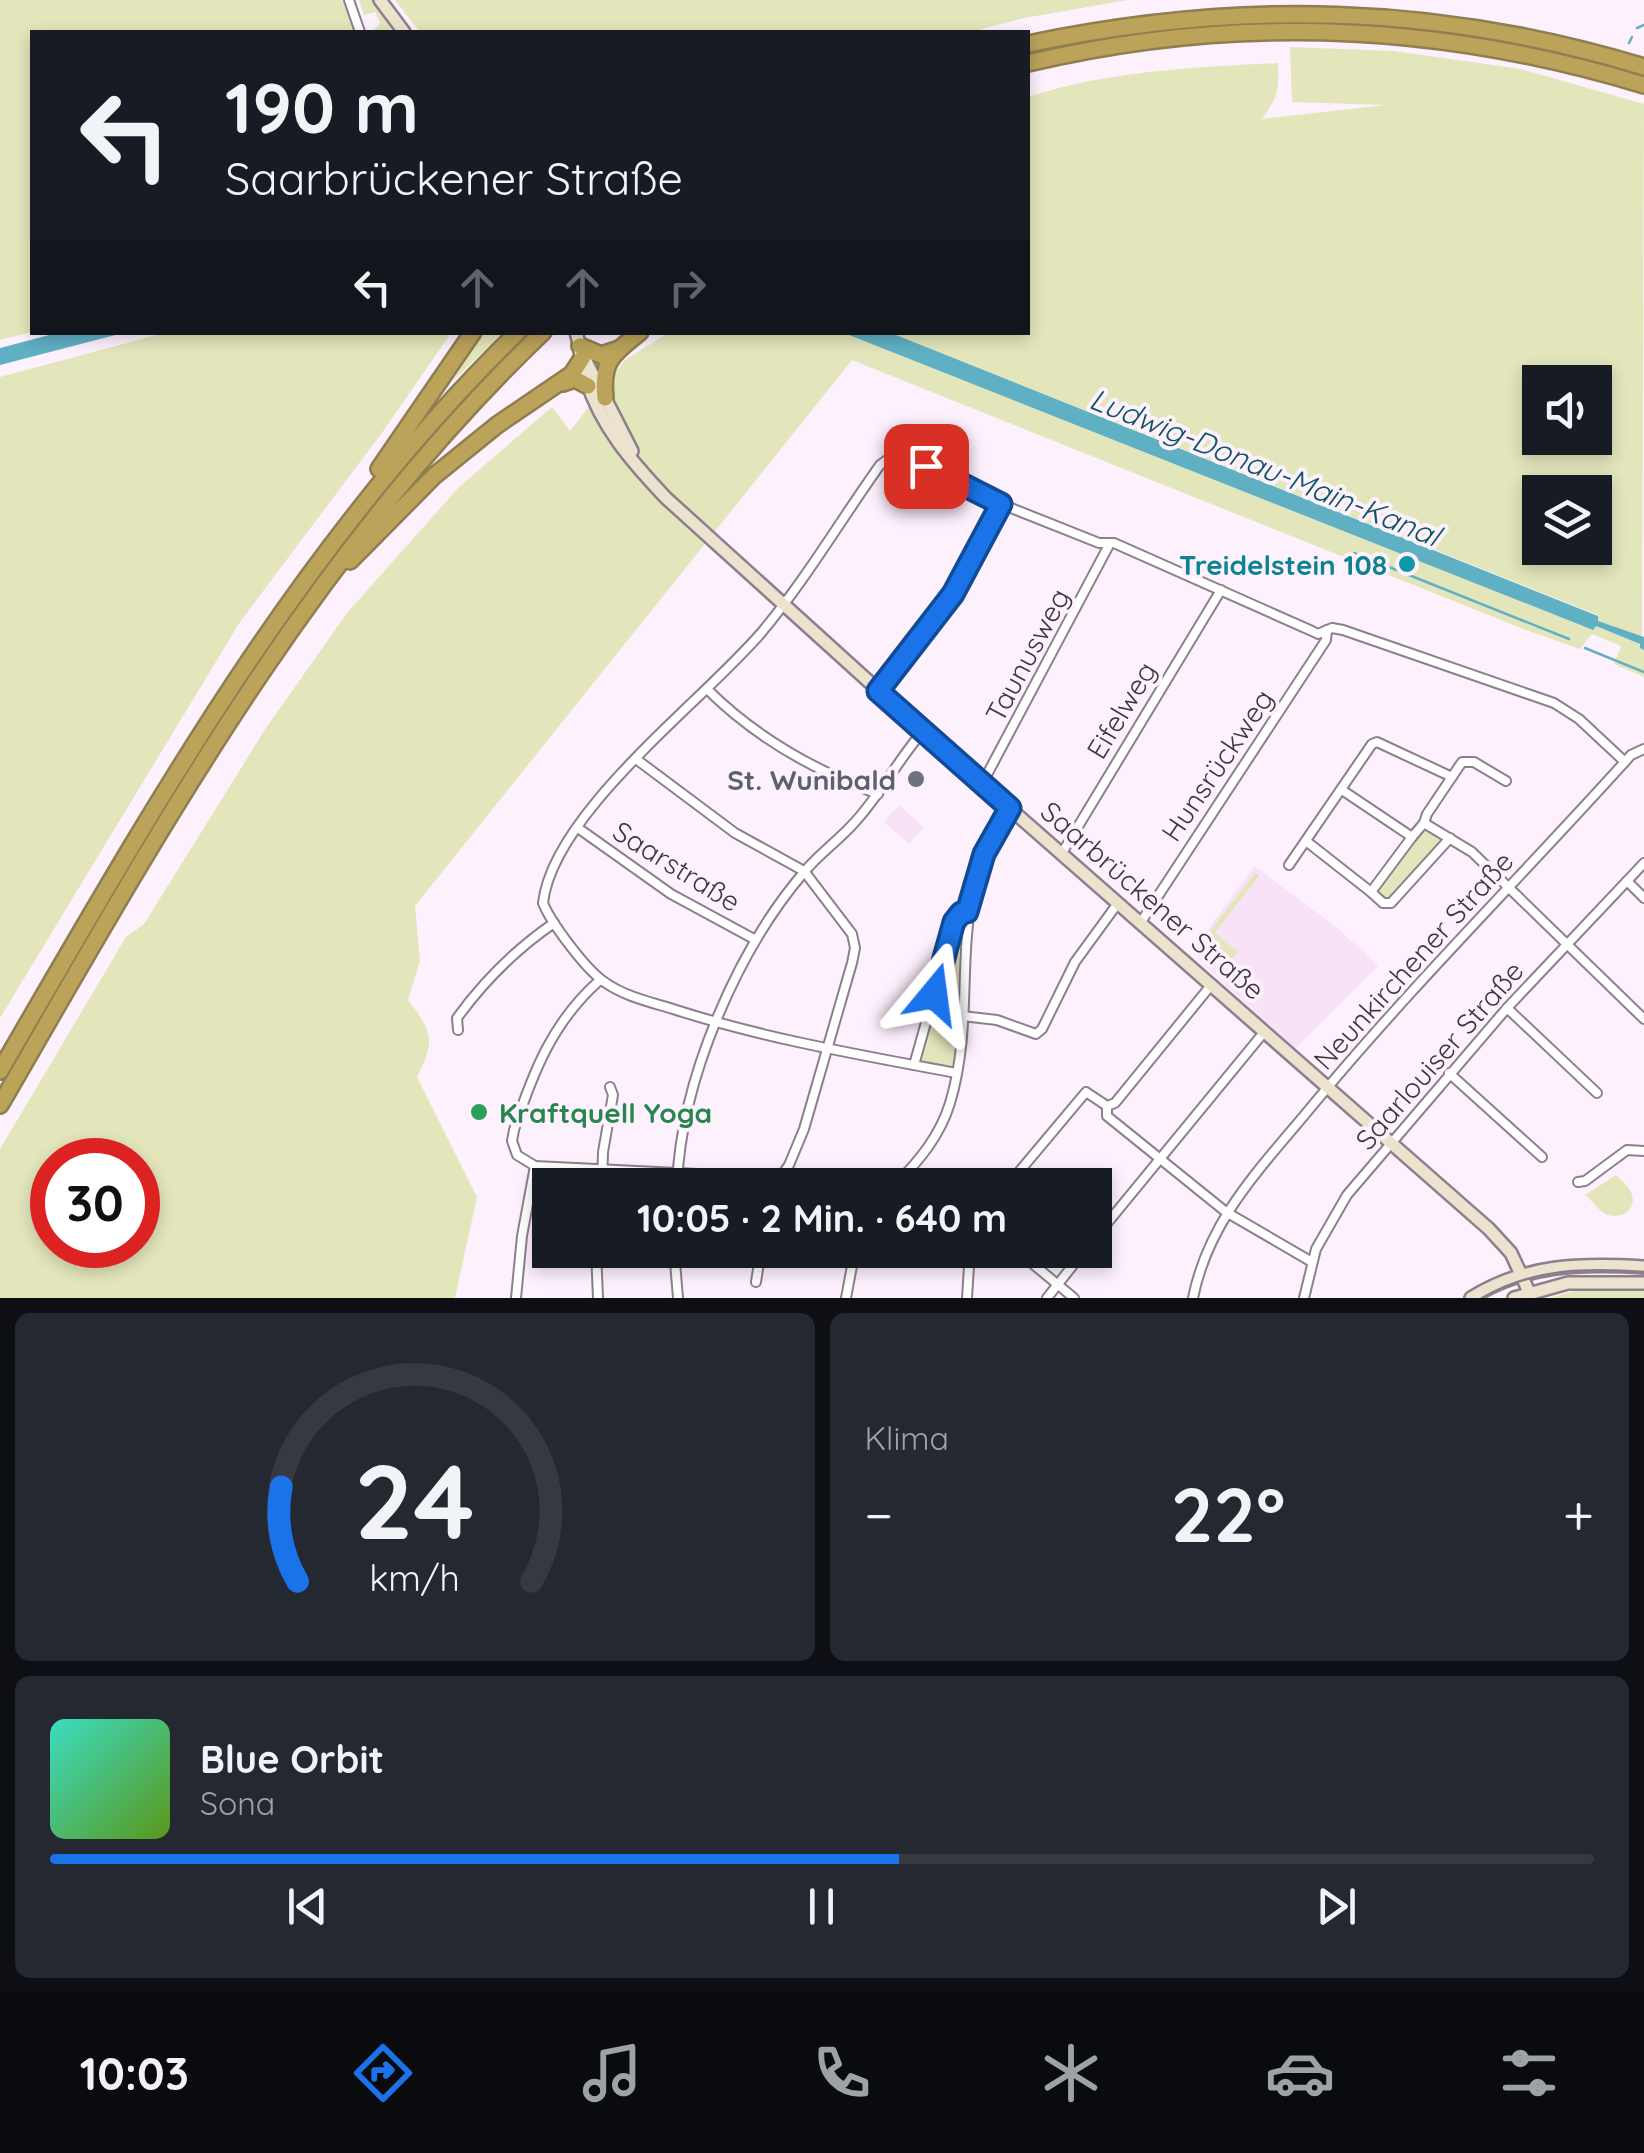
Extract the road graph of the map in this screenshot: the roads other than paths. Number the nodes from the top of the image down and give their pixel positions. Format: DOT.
graph roads {
  1 [pos="350,0"];
  2 [pos="380,0"];
  3 [pos="359,30"];
  4 [pos="401,30"];
  5 [pos="1030,44"];
  6 [pos="1030,63"];
  7 [pos="1644,67"];
  8 [pos="1644,85"];
  9 [pos="470,335"];
  10 [pos="515,335"];
  11 [pos="541,335"];
  12 [pos="636,335"];
  13 [pos="580,345"];
  14 [pos="622,347"];
  15 [pos="555,386"];
  16 [pos="588,386"];
  17 [pos="605,398"];
  18 [pos="644,474"];
  19 [pos="1001,504"];
  20 [pos="349,521"];
  21 [pos="1109,545"];
  22 [pos="1221,590"];
  23 [pos="315,595"];
  24 [pos="783,604"];
  25 [pos="1327,630"];
  26 [pos="707,689"];
  27 [pos="878,691"];
  28 [pos="924,731"];
  29 [pos="1644,749"];
  30 [pos="636,759"];
  31 [pos="1625,762"];
  32 [pos="1452,777"];
  33 [pos="1506,780"];
  34 [pos="982,784"];
  35 [pos="1342,790"];
  36 [pos="878,794"];
  37 [pos="1010,808"];
  38 [pos="1424,823"];
  39 [pos="578,828"];
  40 [pos="1412,838"];
  41 [pos="1450,838"];
  42 [pos="1306,842"];
  43 [pos="1062,854"];
  44 [pos="1644,863"];
  45 [pos="1289,865"];
  46 [pos="804,871"];
  47 [pos="1628,880"];
  48 [pos="1508,887"];
  49 [pos="1371,892"];
  50 [pos="1644,898"];
  51 [pos="1118,902"];
  52 [pos="967,912"];
  53 [pos="1141,922"];
  54 [pos="554,923"];
  55 [pos="754,938"];
  56 [pos="1567,945"];
  57 [pos="600,980"];
  58 [pos="1212,984"];
  59 [pos="1507,1008"];
  60 [pos="962,1016"];
  61 [pos="1644,1019"];
  62 [pos="715,1022"];
  63 [pos="458,1030"];
  64 [pos="1265,1031"];
  65 [pos="826,1049"];
  66 [pos="914,1065"];
  67 [pos="0,1071"];
  68 [pos="1449,1072"];
  69 [pos="956,1073"];
  70 [pos="610,1087"];
  71 [pos="1328,1087"];
  72 [pos="1597,1093"];
  73 [pos="0,1105"];
  74 [pos="1107,1106"];
  75 [pos="1391,1142"];
  76 [pos="1644,1151"];
  77 [pos="1542,1157"];
  78 [pos="1158,1159"];
  79 [pos="536,1166"];
  80 [pos="563,1168"];
  81 [pos="603,1168"];
  82 [pos="678,1168"];
  83 [pos="784,1168"];
  84 [pos="912,1168"];
  85 [pos="1022,1168"];
  86 [pos="1578,1182"];
  87 [pos="1226,1212"];
  88 [pos="1112,1217"];
  89 [pos="1312,1262"];
  90 [pos="1644,1267"];
  91 [pos="597,1268"];
  92 [pos="676,1268"];
  93 [pos="758,1268"];
  94 [pos="852,1268"];
  95 [pos="969,1268"];
  96 [pos="1038,1268"];
  97 [pos="1071,1268"];
  98 [pos="1522,1274"];
  99 [pos="756,1282"];
  100 [pos="1644,1282"];
  101 [pos="1058,1284"];
  102 [pos="1530,1292"];
  103 [pos="516,1298"];
  104 [pos="598,1298"];
  105 [pos="678,1298"];
  106 [pos="846,1298"];
  107 [pos="967,1298"];
  108 [pos="1047,1298"];
  109 [pos="1074,1298"];
  110 [pos="1193,1298"];
  111 [pos="1304,1298"];
  112 [pos="1471,1298"];
  113 [pos="1514,1298"];
  1 -- 3 [label="street"];
  2 -- 4 [label="main road"];
  5 -- 7 [label="highway"];
  6 -- 8 [label="highway"];
  9 -- 20 [label="highway"];
  10 -- 20 [label="highway"];
  11 -- 23 [label="highway"];
  12 -- 14 [label="highway"];
  13 -- 14 [label="highway"];
  13 -- 15 [label="highway"];
  13 -- 16 [label="main road, Saarbrückener Straße"];
  13 -- 17 [label="main road, Saarbrückener Straße"];
  14 -- 17 [label="highway"];
  15 -- 16 [label="highway"];
  15 -- 23 [label="highway"];
  16 -- 18 [label="main road, Saarbrückener Straße"];
  17 -- 18 [label="main road, Saarbrückener Straße"];
  18 -- 24 [label="main road, Saarbrückener Straße"];
  19 -- 21 [label="street"];
  19 -- 24 [label="street"];
  19 -- 27 [label="street"];
  20 -- 67 [label="highway"];
  21 -- 22 [label="street"];
  21 -- 34 [label="street, Taunusweg"];
  22 -- 25 [label="street"];
  22 -- 43 [label="street, Eifelweg"];
  23 -- 73 [label="highway"];
  24 -- 26 [label="street"];
  24 -- 27 [label="main road, Saarbrückener Straße"];
  25 -- 31 [label="street"];
  25 -- 53 [label="street, Hunsrückweg"];
  26 -- 30 [label="street"];
  26 -- 36 [label="street"];
  27 -- 28 [label="main road, Saarbrückener Straße"];
  28 -- 34 [label="main road, Saarbrückener Straße"];
  28 -- 36 [label="street"];
  29 -- 31 [label="street, Neunkirchener Straße"];
  30 -- 39 [label="street"];
  30 -- 46 [label="street"];
  31 -- 48 [label="street, Neunkirchener Straße"];
  32 -- 33 [label="street"];
  32 -- 35 [label="street"];
  32 -- 38 [label="street"];
  34 -- 37 [label="main road, Saarbrückener Straße"];
  35 -- 40 [label="street"];
  35 -- 42 [label="street"];
  36 -- 46 [label="street"];
  37 -- 43 [label="main road, Saarbrückener Straße"];
  37 -- 52 [label="street"];
  38 -- 40 [label="street"];
  38 -- 41 [label="street"];
  39 -- 54 [label="street"];
  39 -- 55 [label="street, Saarstraße"];
  40 -- 49 [label="street"];
  41 -- 48 [label="street"];
  41 -- 49 [label="street"];
  42 -- 45 [label="street"];
  42 -- 49 [label="street"];
  43 -- 51 [label="main road, Saarbrückener Straße"];
  44 -- 47 [label="street, Saarlouiser Straße"];
  46 -- 55 [label="street"];
  46 -- 65 [label="street"];
  47 -- 50 [label="street"];
  47 -- 56 [label="street, Saarlouiser Straße"];
  48 -- 56 [label="street"];
  48 -- 71 [label="street, Neunkirchener Straße"];
  51 -- 53 [label="main road, Saarbrückener Straße"];
  51 -- 60 [label="street"];
  52 -- 60 [label="street"];
  52 -- 66 [label="street"];
  53 -- 58 [label="main road, Saarbrückener Straße"];
  54 -- 57 [label="street"];
  54 -- 63 [label="street"];
  55 -- 62 [label="street"];
  56 -- 59 [label="street, Saarlouiser Straße"];
  56 -- 61 [label="street"];
  57 -- 62 [label="street"];
  57 -- 79 [label="street"];
  58 -- 64 [label="main road, Saarbrückener Straße"];
  58 -- 74 [label="street"];
  59 -- 68 [label="street, Saarlouiser Straße"];
  59 -- 72 [label="street"];
  60 -- 69 [label="street"];
  62 -- 65 [label="street"];
  62 -- 82 [label="street"];
  64 -- 71 [label="main road, Saarbrückener Straße"];
  64 -- 78 [label="street"];
  65 -- 66 [label="street"];
  65 -- 83 [label="street"];
  66 -- 69 [label="street"];
  68 -- 75 [label="street, Saarlouiser Straße"];
  68 -- 77 [label="street"];
  69 -- 84 [label="street"];
  70 -- 81 [label="street"];
  71 -- 75 [label="main road, Saarbrückener Straße"];
  71 -- 87 [label="street, Neunkirchener Straße"];
  74 -- 78 [label="street"];
  74 -- 85 [label="street"];
  75 -- 89 [label="street, Saarlouiser Straße"];
  75 -- 98 [label="main road, Saarbrückener Straße"];
  76 -- 86 [label="street"];
  78 -- 87 [label="street"];
  78 -- 88 [label="street"];
  79 -- 80 [label="street"];
  79 -- 103 [label="street"];
  87 -- 89 [label="street"];
  87 -- 110 [label="street, Neunkirchener Straße"];
  89 -- 111 [label="street, Saarlouiser Straße"];
  90 -- 98 [label="main road"];
  91 -- 104 [label="street"];
  92 -- 105 [label="street"];
  93 -- 99 [label="street"];
  94 -- 106 [label="street"];
  95 -- 107 [label="street"];
  96 -- 101 [label="street"];
  97 -- 101 [label="street"];
  98 -- 102 [label="main road, Saarbrückener Straße"];
  98 -- 112 [label="main road"];
  100 -- 102 [label="main road"];
  101 -- 108 [label="street"];
  101 -- 109 [label="street"];
  102 -- 113 [label="main road"];
}
